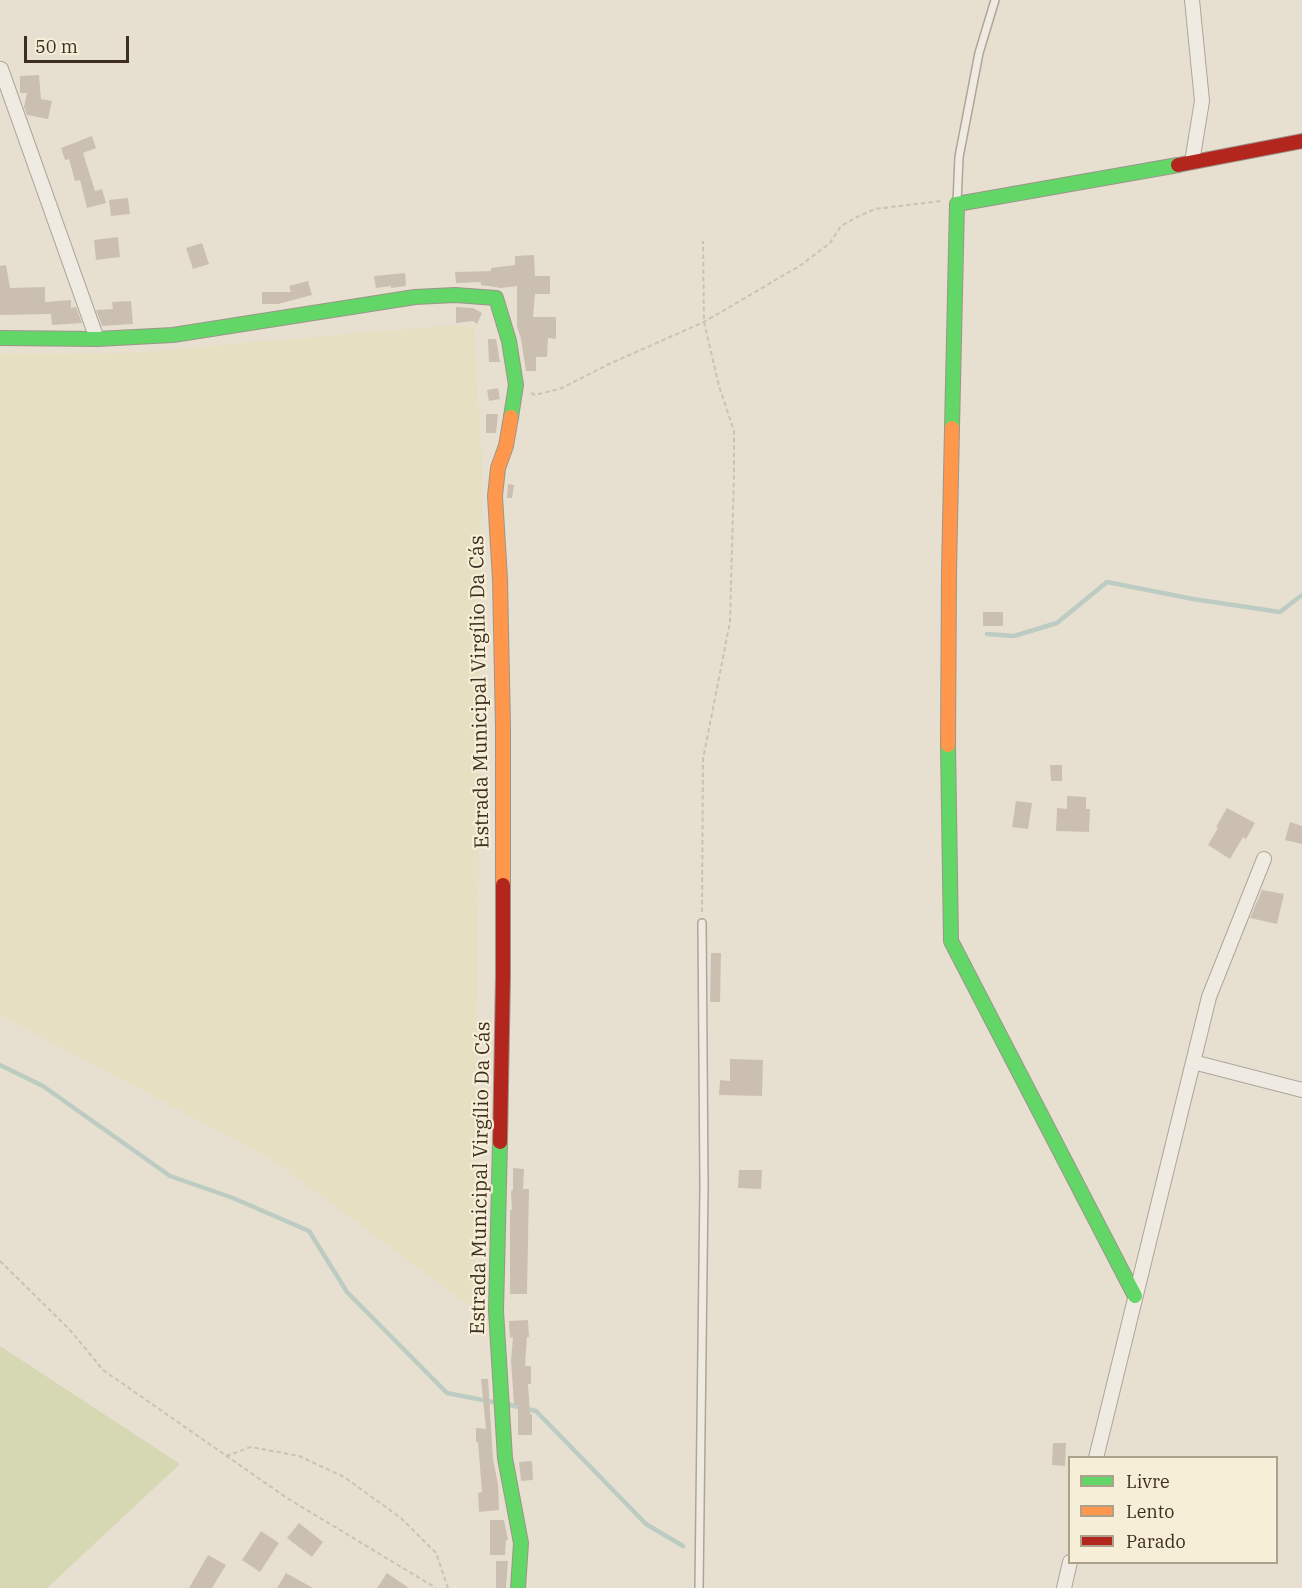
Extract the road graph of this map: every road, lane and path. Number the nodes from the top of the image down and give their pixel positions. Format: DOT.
graph roads {
  1 [pos="995,0"];
  2 [pos="1192,0"];
  3 [pos="1,69"];
  4 [pos="1302,141"];
  5 [pos="1192,162"];
  6 [pos="957,204"];
  7 [pos="703,241"];
  8 [pos="704,322"];
  9 [pos="0,338"];
  10 [pos="97,339"];
  11 [pos="516,385"];
  12 [pos="1264,859"];
  13 [pos="702,923"];
  14 [pos="1193,1062"];
  15 [pos="1302,1090"];
  16 [pos="0,1261"];
  17 [pos="1135,1296"];
  18 [pos="225,1456"];
  19 [pos="1095,1456"];
  20 [pos="1070,1564"];
  21 [pos="436,1588"];
  22 [pos="448,1588"];
  23 [pos="518,1588"];
  24 [pos="699,1588"];
  25 [pos="1064,1588"];
  1 -- 6 [label="lane"];
  2 -- 5 [label="street"];
  3 -- 10 [label="street"];
  4 -- 5 [label="street"];
  5 -- 6 [label="street"];
  6 -- 8 [label="path"];
  6 -- 17 [label="street"];
  7 -- 8 [label="path"];
  8 -- 11 [label="path"];
  8 -- 13 [label="path"];
  9 -- 10 [label="street, Estrada Municipal Virgílio Da Cás"];
  10 -- 11 [label="street, Estrada Municipal Virgílio Da Cás"];
  11 -- 23 [label="street, Estrada Municipal Virgílio Da Cás"];
  12 -- 14 [label="street"];
  13 -- 24 [label="lane"];
  14 -- 15 [label="street"];
  14 -- 17 [label="street"];
  16 -- 18 [label="path"];
  17 -- 19 [label="street"];
  18 -- 21 [label="path"];
  18 -- 22 [label="path"];
  20 -- 25 [label="street"];
}
